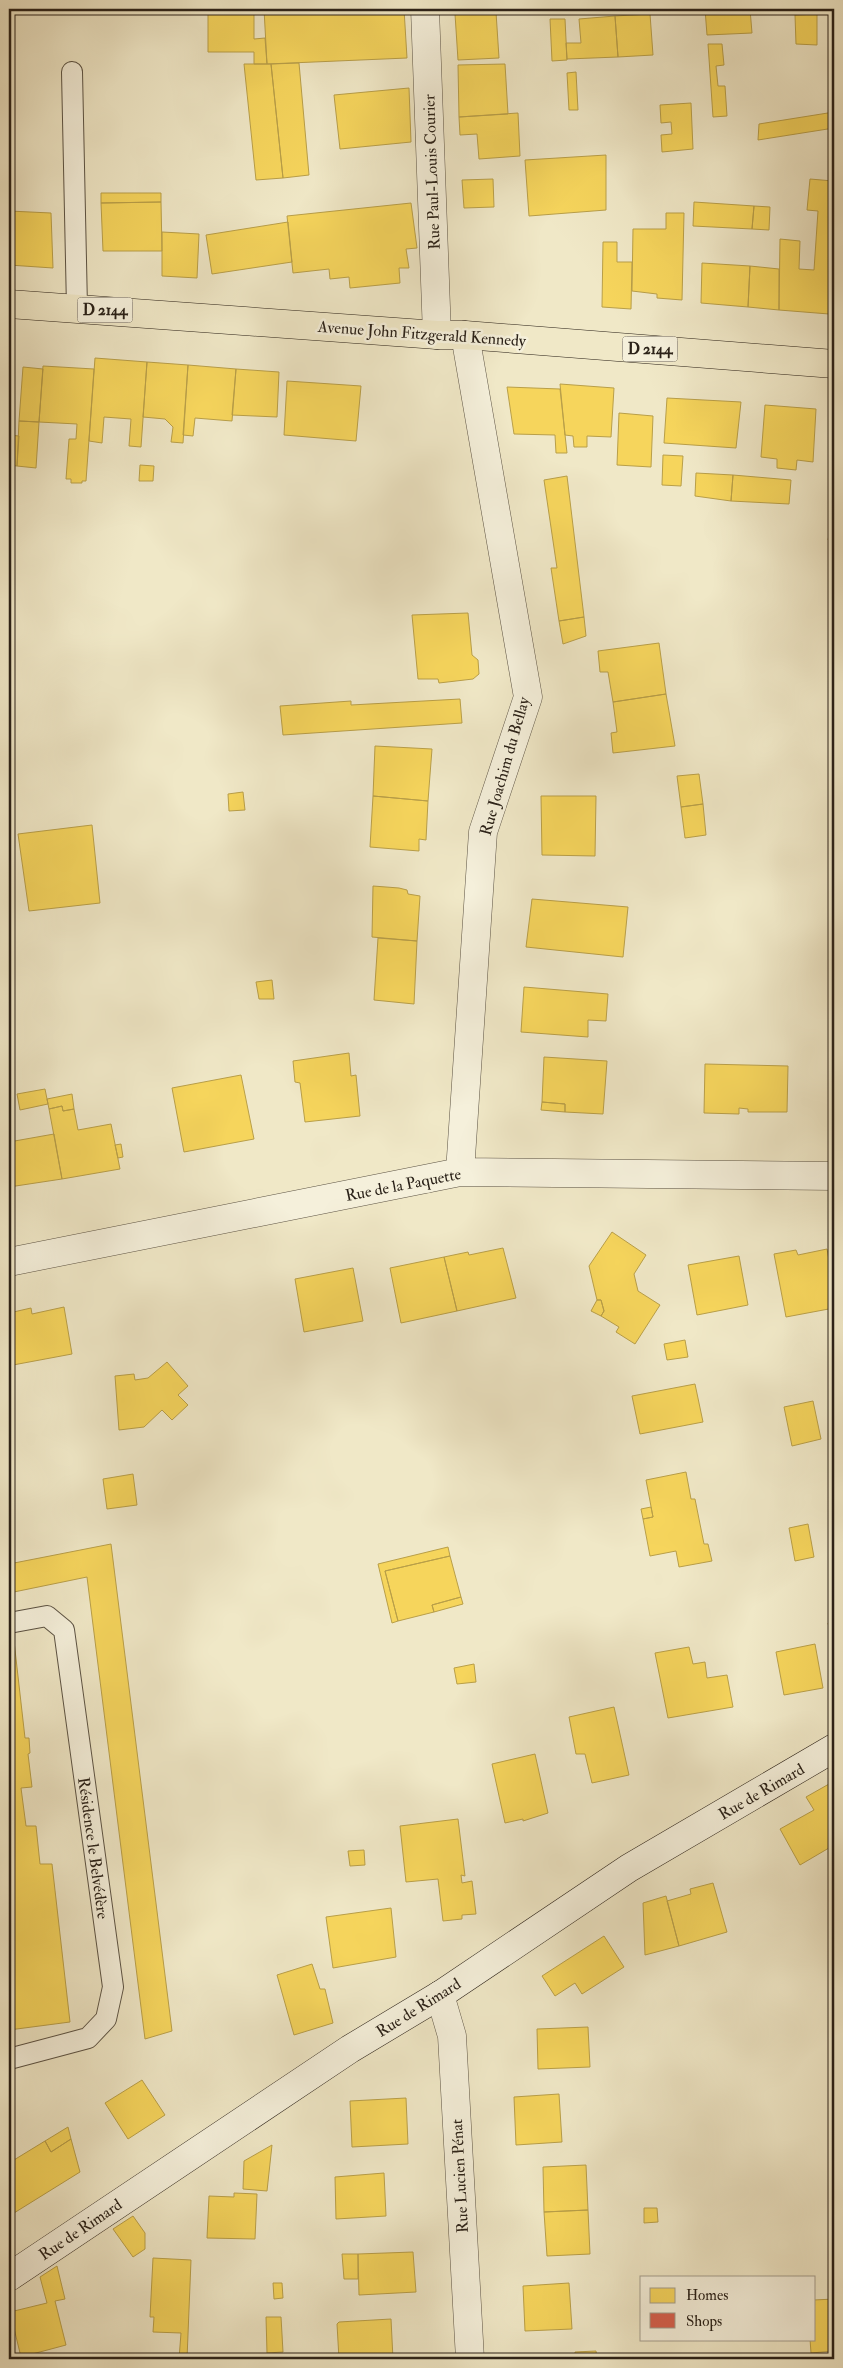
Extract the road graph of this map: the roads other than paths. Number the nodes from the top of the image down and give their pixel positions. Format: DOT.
graph roads {
  1 [pos="425,9"];
  2 [pos="72,72"];
  3 [pos="9,304"];
  4 [pos="77,308"];
  5 [pos="436,335"];
  6 [pos="465,335"];
  7 [pos="834,364"];
  8 [pos="460,1172"];
  9 [pos="834,1176"];
  10 [pos="9,1262"];
  11 [pos="9,1623"];
  12 [pos="834,1748"];
  13 [pos="440,1995"];
  14 [pos="9,2059"];
  15 [pos="9,2277"];
  16 [pos="470,2359"];
  1 -- 5 [label="street, Rue Paul-Louis Courier"];
  2 -- 4 [label="lane"];
  3 -- 4 [label="main road, Avenue John Fitzgerald Kennedy / D 2144"];
  4 -- 5 [label="main road, Avenue John Fitzgerald Kennedy / D 2144"];
  5 -- 6 [label="main road, Avenue John Fitzgerald Kennedy / D 2144"];
  6 -- 7 [label="main road, Avenue John Fitzgerald Kennedy / D 2144"];
  6 -- 8 [label="street, Rue Joachim du Bellay"];
  8 -- 9 [label="street, Rue de la Paquette"];
  8 -- 10 [label="street, Rue de la Paquette"];
  11 -- 14 [label="lane, Résidence le Belvédère"];
  12 -- 13 [label="street, Rue de Rimard"];
  13 -- 15 [label="street, Rue de Rimard"];
  13 -- 16 [label="street, Rue Lucien Pénat"];
}
